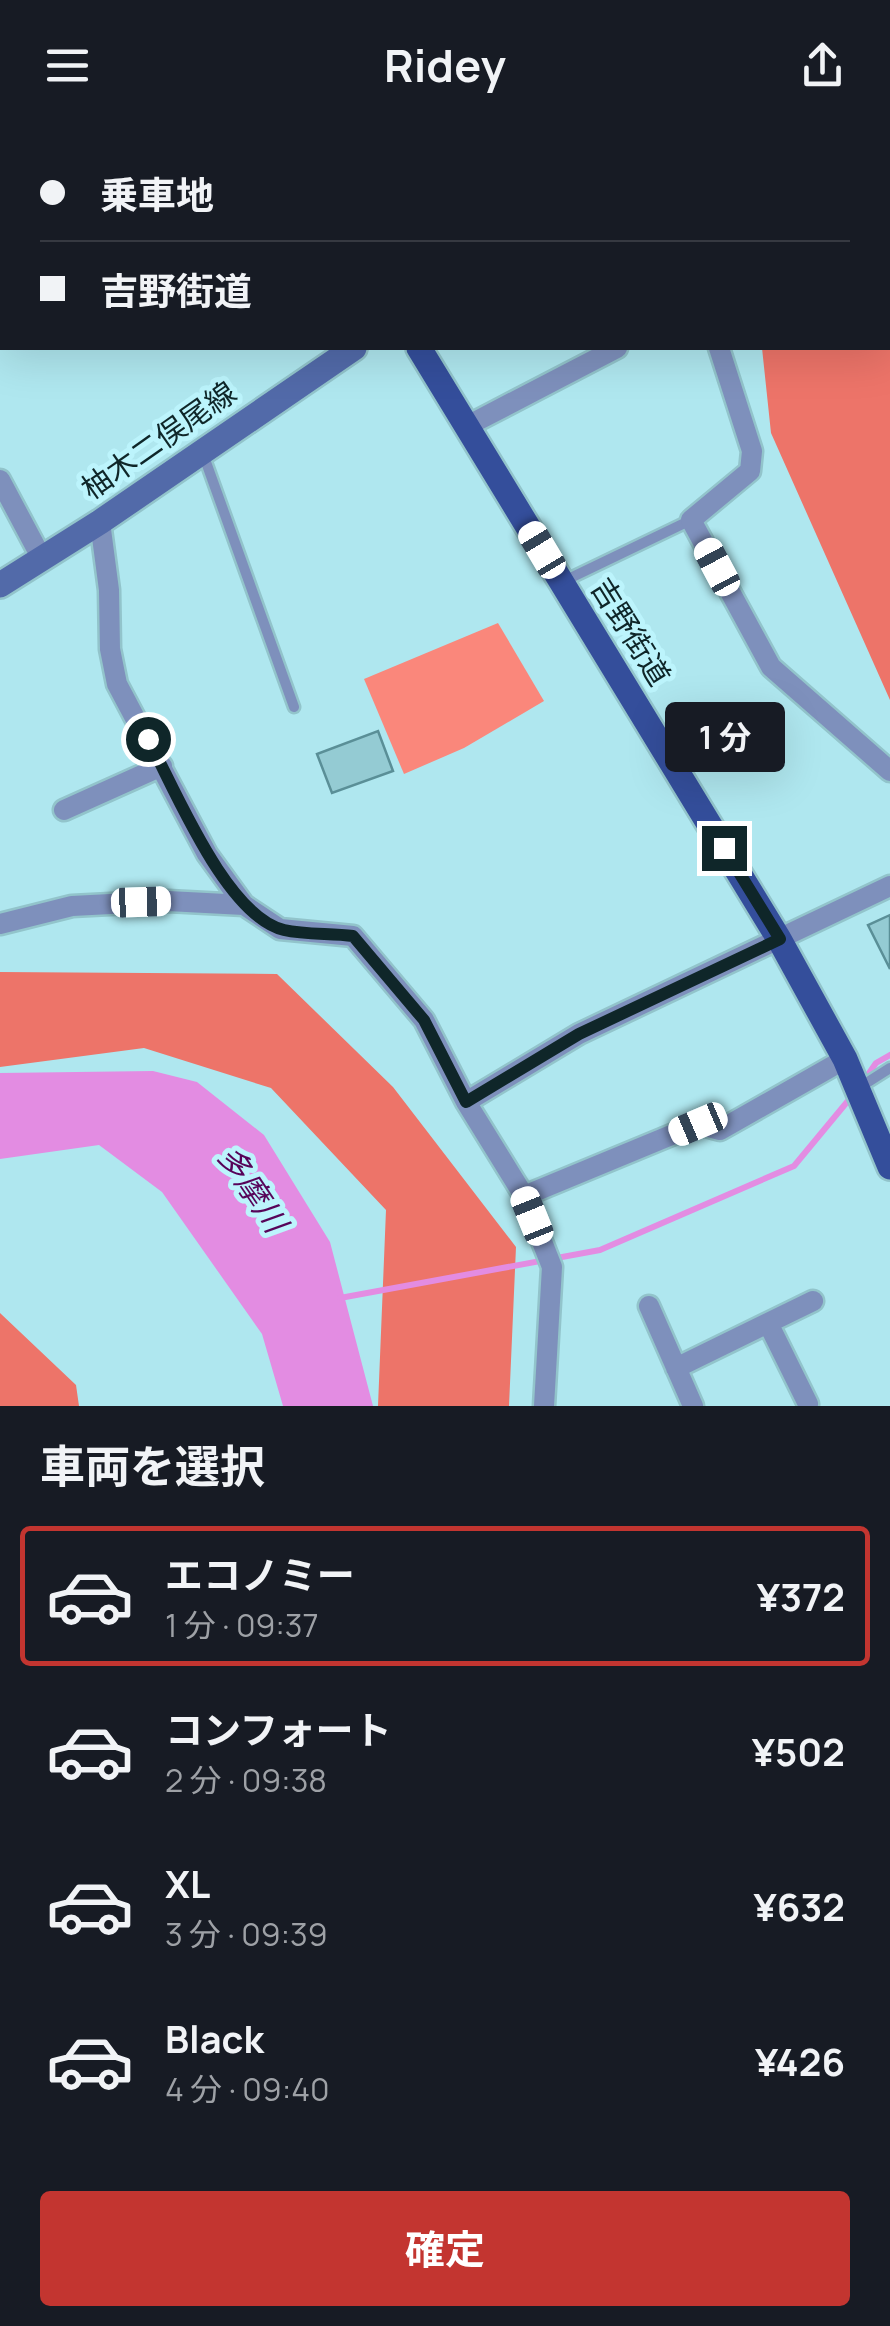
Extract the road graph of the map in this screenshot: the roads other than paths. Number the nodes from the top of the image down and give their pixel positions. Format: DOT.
graph roads {
  1 [pos="351,350"];
  2 [pos="420,350"];
  3 [pos="613,350"];
  4 [pos="720,350"];
  5 [pos="467,426"];
  6 [pos="202,450"];
  7 [pos="1,482"];
  8 [pos="691,520"];
  9 [pos="100,522"];
  10 [pos="40,558"];
  11 [pos="561,582"];
  12 [pos="0,584"];
  13 [pos="294,707"];
  14 [pos="162,766"];
  15 [pos="890,771"];
  16 [pos="64,810"];
  17 [pos="890,886"];
  18 [pos="244,905"];
  19 [pos="0,924"];
  20 [pos="780,939"];
  21 [pos="845,1060"];
  22 [pos="890,1068"];
  23 [pos="858,1089"];
  24 [pos="466,1102"];
  25 [pos="890,1167"];
  26 [pos="524,1196"];
  27 [pos="814,1300"];
  28 [pos="649,1306"];
  29 [pos="768,1323"];
  30 [pos="676,1368"];
  31 [pos="808,1404"];
  32 [pos="544,1406"];
  33 [pos="693,1406"];
  1 -- 6 [label="main road, 柚木二俣尾線"];
  2 -- 5 [label="main road, 吉野街道"];
  3 -- 5 [label="street"];
  4 -- 8 [label="street"];
  5 -- 11 [label="main road, 吉野街道"];
  6 -- 9 [label="main road, 柚木二俣尾線"];
  6 -- 13 [label="lane"];
  7 -- 10 [label="street"];
  8 -- 11 [label="lane"];
  8 -- 15 [label="street"];
  9 -- 10 [label="main road, 柚木二俣尾線"];
  9 -- 14 [label="street"];
  10 -- 12 [label="main road, 柚木二俣尾線"];
  11 -- 20 [label="main road, 吉野街道"];
  14 -- 16 [label="street"];
  14 -- 18 [label="street"];
  17 -- 20 [label="street"];
  18 -- 19 [label="street"];
  18 -- 24 [label="street"];
  20 -- 21 [label="main road, 吉野街道"];
  20 -- 24 [label="street"];
  21 -- 23 [label="main road, 吉野街道"];
  21 -- 26 [label="street"];
  22 -- 23 [label="lane"];
  23 -- 25 [label="main road, 吉野街道"];
  24 -- 26 [label="street"];
  26 -- 32 [label="street"];
  27 -- 29 [label="street"];
  28 -- 30 [label="street"];
  29 -- 30 [label="street"];
  29 -- 31 [label="street"];
  30 -- 33 [label="street"];
}
